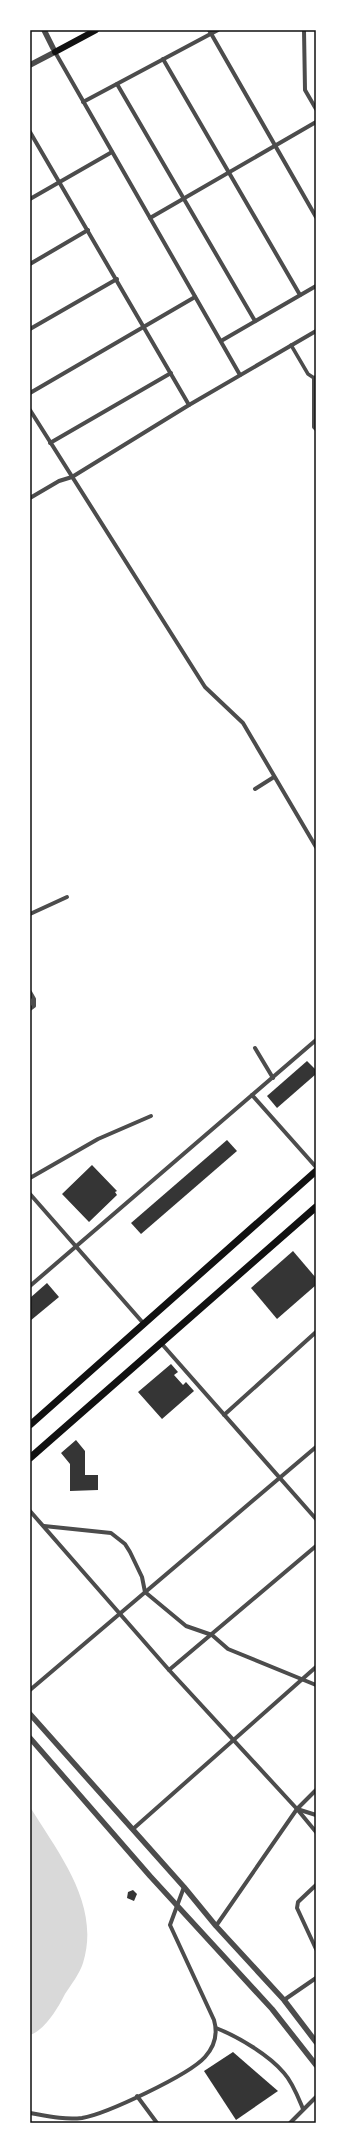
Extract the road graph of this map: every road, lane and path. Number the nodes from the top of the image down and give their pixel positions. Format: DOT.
graph roads {
  1 [pos="44,30"];
  2 [pos="96,30"];
  3 [pos="218,30"];
  4 [pos="304,30"];
  5 [pos="210,32"];
  6 [pos="55,52"];
  7 [pos="163,59"];
  8 [pos="30,65"];
  9 [pos="117,84"];
  10 [pos="83,102"];
  11 [pos="316,110"];
  12 [pos="316,122"];
  13 [pos="30,132"];
  14 [pos="274,146"];
  15 [pos="112,152"];
  16 [pos="229,172"];
  17 [pos="60,182"];
  18 [pos="184,198"];
  19 [pos="30,199"];
  20 [pos="316,217"];
  21 [pos="150,218"];
  22 [pos="88,230"];
  23 [pos="30,264"];
  24 [pos="117,279"];
  25 [pos="316,286"];
  26 [pos="300,295"];
  27 [pos="195,297"];
  28 [pos="255,321"];
  29 [pos="144,327"];
  30 [pos="30,329"];
  31 [pos="316,331"];
  32 [pos="220,341"];
  33 [pos="291,345"];
  34 [pos="171,373"];
  35 [pos="240,376"];
  36 [pos="315,377"];
  37 [pos="30,393"];
  38 [pos="189,405"];
  39 [pos="30,410"];
  40 [pos="316,428"];
  41 [pos="50,443"];
  42 [pos="72,478"];
  43 [pos="30,498"];
  44 [pos="274,777"];
  45 [pos="255,789"];
  46 [pos="316,847"];
  47 [pos="67,898"];
  48 [pos="30,914"];
  49 [pos="30,992"];
  50 [pos="30,1009"];
  51 [pos="316,1040"];
  52 [pos="255,1048"];
  53 [pos="272,1078"];
  54 [pos="252,1095"];
  55 [pos="151,1116"];
  56 [pos="316,1167"];
  57 [pos="316,1171"];
  58 [pos="30,1178"];
  59 [pos="30,1194"];
  60 [pos="316,1206"];
  61 [pos="75,1247"];
  62 [pos="30,1286"];
  63 [pos="144,1324"];
  64 [pos="316,1332"];
  65 [pos="161,1342"];
  66 [pos="224,1415"];
  67 [pos="30,1425"];
  68 [pos="316,1447"];
  69 [pos="30,1458"];
  70 [pos="280,1478"];
  71 [pos="30,1511"];
  72 [pos="316,1519"];
  73 [pos="44,1526"];
  74 [pos="316,1546"];
  75 [pos="146,1592"];
  76 [pos="120,1614"];
  77 [pos="212,1635"];
  78 [pos="316,1667"];
  79 [pos="169,1670"];
  80 [pos="301,1680"];
  81 [pos="316,1685"];
  82 [pos="30,1690"];
  83 [pos="30,1714"];
  84 [pos="30,1738"];
  85 [pos="232,1740"];
  86 [pos="316,1790"];
  87 [pos="297,1808"];
  88 [pos="316,1816"];
  89 [pos="133,1829"];
  90 [pos="316,1832"];
  91 [pos="316,1885"];
  92 [pos="184,1886"];
  93 [pos="177,1905"];
  94 [pos="216,1926"];
  95 [pos="316,1949"];
  96 [pos="316,1978"];
  97 [pos="284,2000"];
  98 [pos="216,2028"];
  99 [pos="316,2042"];
  100 [pos="316,2065"];
  101 [pos="137,2096"];
  102 [pos="316,2097"];
  103 [pos="304,2109"];
  104 [pos="30,2113"];
  105 [pos="157,2123"];
  106 [pos="290,2123"];
  1 -- 6 [label="street"];
  2 -- 6 [label="main road"];
  3 -- 5 [label="street"];
  4 -- 11 [label="street"];
  5 -- 7 [label="street"];
  5 -- 14 [label="street"];
  6 -- 8 [label="street"];
  6 -- 10 [label="street"];
  7 -- 9 [label="street"];
  7 -- 16 [label="street"];
  9 -- 10 [label="street"];
  9 -- 18 [label="street"];
  10 -- 15 [label="street"];
  12 -- 14 [label="street"];
  13 -- 17 [label="street"];
  14 -- 16 [label="street"];
  14 -- 20 [label="street"];
  15 -- 17 [label="street"];
  15 -- 21 [label="street"];
  16 -- 18 [label="street"];
  16 -- 26 [label="street"];
  17 -- 19 [label="street"];
  17 -- 22 [label="street"];
  18 -- 21 [label="street"];
  18 -- 28 [label="street"];
  21 -- 27 [label="street"];
  22 -- 23 [label="street"];
  22 -- 24 [label="street"];
  24 -- 29 [label="street"];
  24 -- 30 [label="street"];
  25 -- 26 [label="street"];
  26 -- 28 [label="street"];
  27 -- 29 [label="street"];
  27 -- 32 [label="street"];
  28 -- 32 [label="street"];
  29 -- 34 [label="street"];
  29 -- 37 [label="street"];
  31 -- 33 [label="street"];
  32 -- 35 [label="street"];
  33 -- 35 [label="street"];
  33 -- 36 [label="street"];
  34 -- 38 [label="street"];
  34 -- 41 [label="street"];
  35 -- 38 [label="street"];
  36 -- 40 [label="street"];
  38 -- 42 [label="street"];
  39 -- 41 [label="street"];
  41 -- 42 [label="street"];
  42 -- 43 [label="street"];
  42 -- 44 [label="street"];
  44 -- 45 [label="street"];
  44 -- 46 [label="street"];
  47 -- 48 [label="street"];
  49 -- 50 [label="street"];
  51 -- 53 [label="street"];
  52 -- 53 [label="street"];
  53 -- 54 [label="street"];
  54 -- 56 [label="street"];
  54 -- 61 [label="street"];
  55 -- 58 [label="street"];
  57 -- 63 [label="main road"];
  59 -- 61 [label="street"];
  60 -- 65 [label="main road"];
  61 -- 62 [label="street"];
  61 -- 63 [label="street"];
  63 -- 67 [label="main road"];
  64 -- 66 [label="street"];
  65 -- 66 [label="street"];
  65 -- 69 [label="main road"];
  66 -- 70 [label="street"];
  68 -- 70 [label="street"];
  70 -- 72 [label="street"];
  70 -- 75 [label="street"];
  71 -- 73 [label="street"];
  73 -- 75 [label="street"];
  73 -- 76 [label="street"];
  74 -- 77 [label="street"];
  75 -- 76 [label="street"];
  75 -- 77 [label="street"];
  76 -- 79 [label="street"];
  76 -- 82 [label="street"];
  77 -- 79 [label="street"];
  77 -- 80 [label="street"];
  78 -- 80 [label="street"];
  79 -- 85 [label="street"];
  80 -- 81 [label="street"];
  80 -- 85 [label="street"];
  83 -- 89 [label="street"];
  84 -- 93 [label="street"];
  85 -- 87 [label="street"];
  85 -- 89 [label="street"];
  86 -- 87 [label="street"];
  87 -- 88 [label="street"];
  87 -- 90 [label="street"];
  87 -- 94 [label="street"];
  89 -- 92 [label="street"];
  91 -- 95 [label="street"];
  92 -- 93 [label="street"];
  92 -- 94 [label="street"];
  93 -- 98 [label="street"];
  93 -- 100 [label="street"];
  94 -- 97 [label="street"];
  96 -- 97 [label="street"];
  97 -- 99 [label="street"];
  98 -- 101 [label="street"];
  98 -- 103 [label="street"];
  101 -- 104 [label="street"];
  101 -- 105 [label="street"];
  102 -- 103 [label="street"];
  103 -- 106 [label="street"];
}
